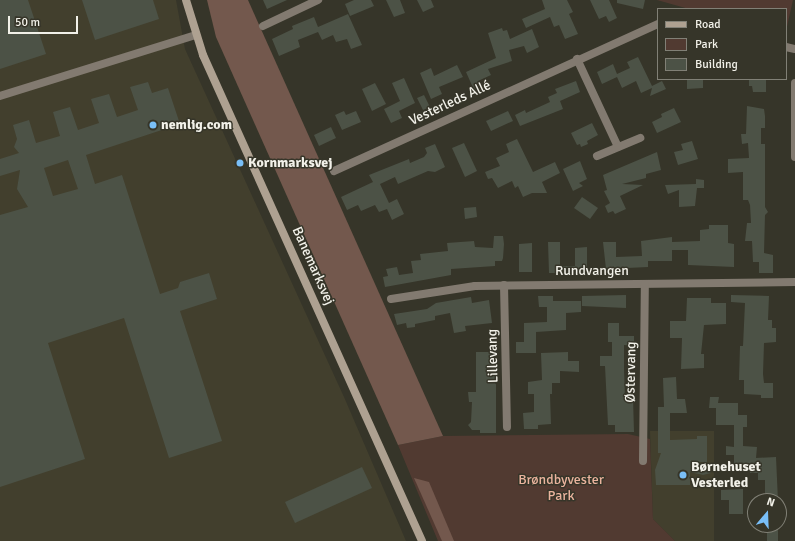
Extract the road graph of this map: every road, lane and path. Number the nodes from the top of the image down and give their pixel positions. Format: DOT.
graph roads {
  1 [pos="186,0"];
  2 [pos="318,0"];
  3 [pos="657,24"];
  4 [pos="263,26"];
  5 [pos="196,35"];
  6 [pos="577,59"];
  7 [pos="795,83"];
  8 [pos="0,96"];
  9 [pos="640,138"];
  10 [pos="618,147"];
  11 [pos="597,156"];
  12 [pos="795,157"];
  13 [pos="334,171"];
  14 [pos="795,282"];
  15 [pos="645,284"];
  16 [pos="504,285"];
  17 [pos="391,299"];
  18 [pos="507,427"];
  19 [pos="643,461"];
  20 [pos="422,541"];
  1 -- 5 [label="street, Banemarksvej"];
  2 -- 4 [label="street"];
  3 -- 6 [label="street, Vesterleds Allé"];
  5 -- 8 [label="street"];
  5 -- 20 [label="street, Banemarksvej"];
  6 -- 10 [label="street"];
  6 -- 13 [label="street, Vesterleds Allé"];
  7 -- 12 [label="street"];
  9 -- 10 [label="street"];
  10 -- 11 [label="street"];
  14 -- 15 [label="street, Rundvangen"];
  15 -- 16 [label="street, Rundvangen"];
  15 -- 19 [label="street, Østervang"];
  16 -- 17 [label="street, Rundvangen"];
  16 -- 18 [label="street, Lillevang"];
}
